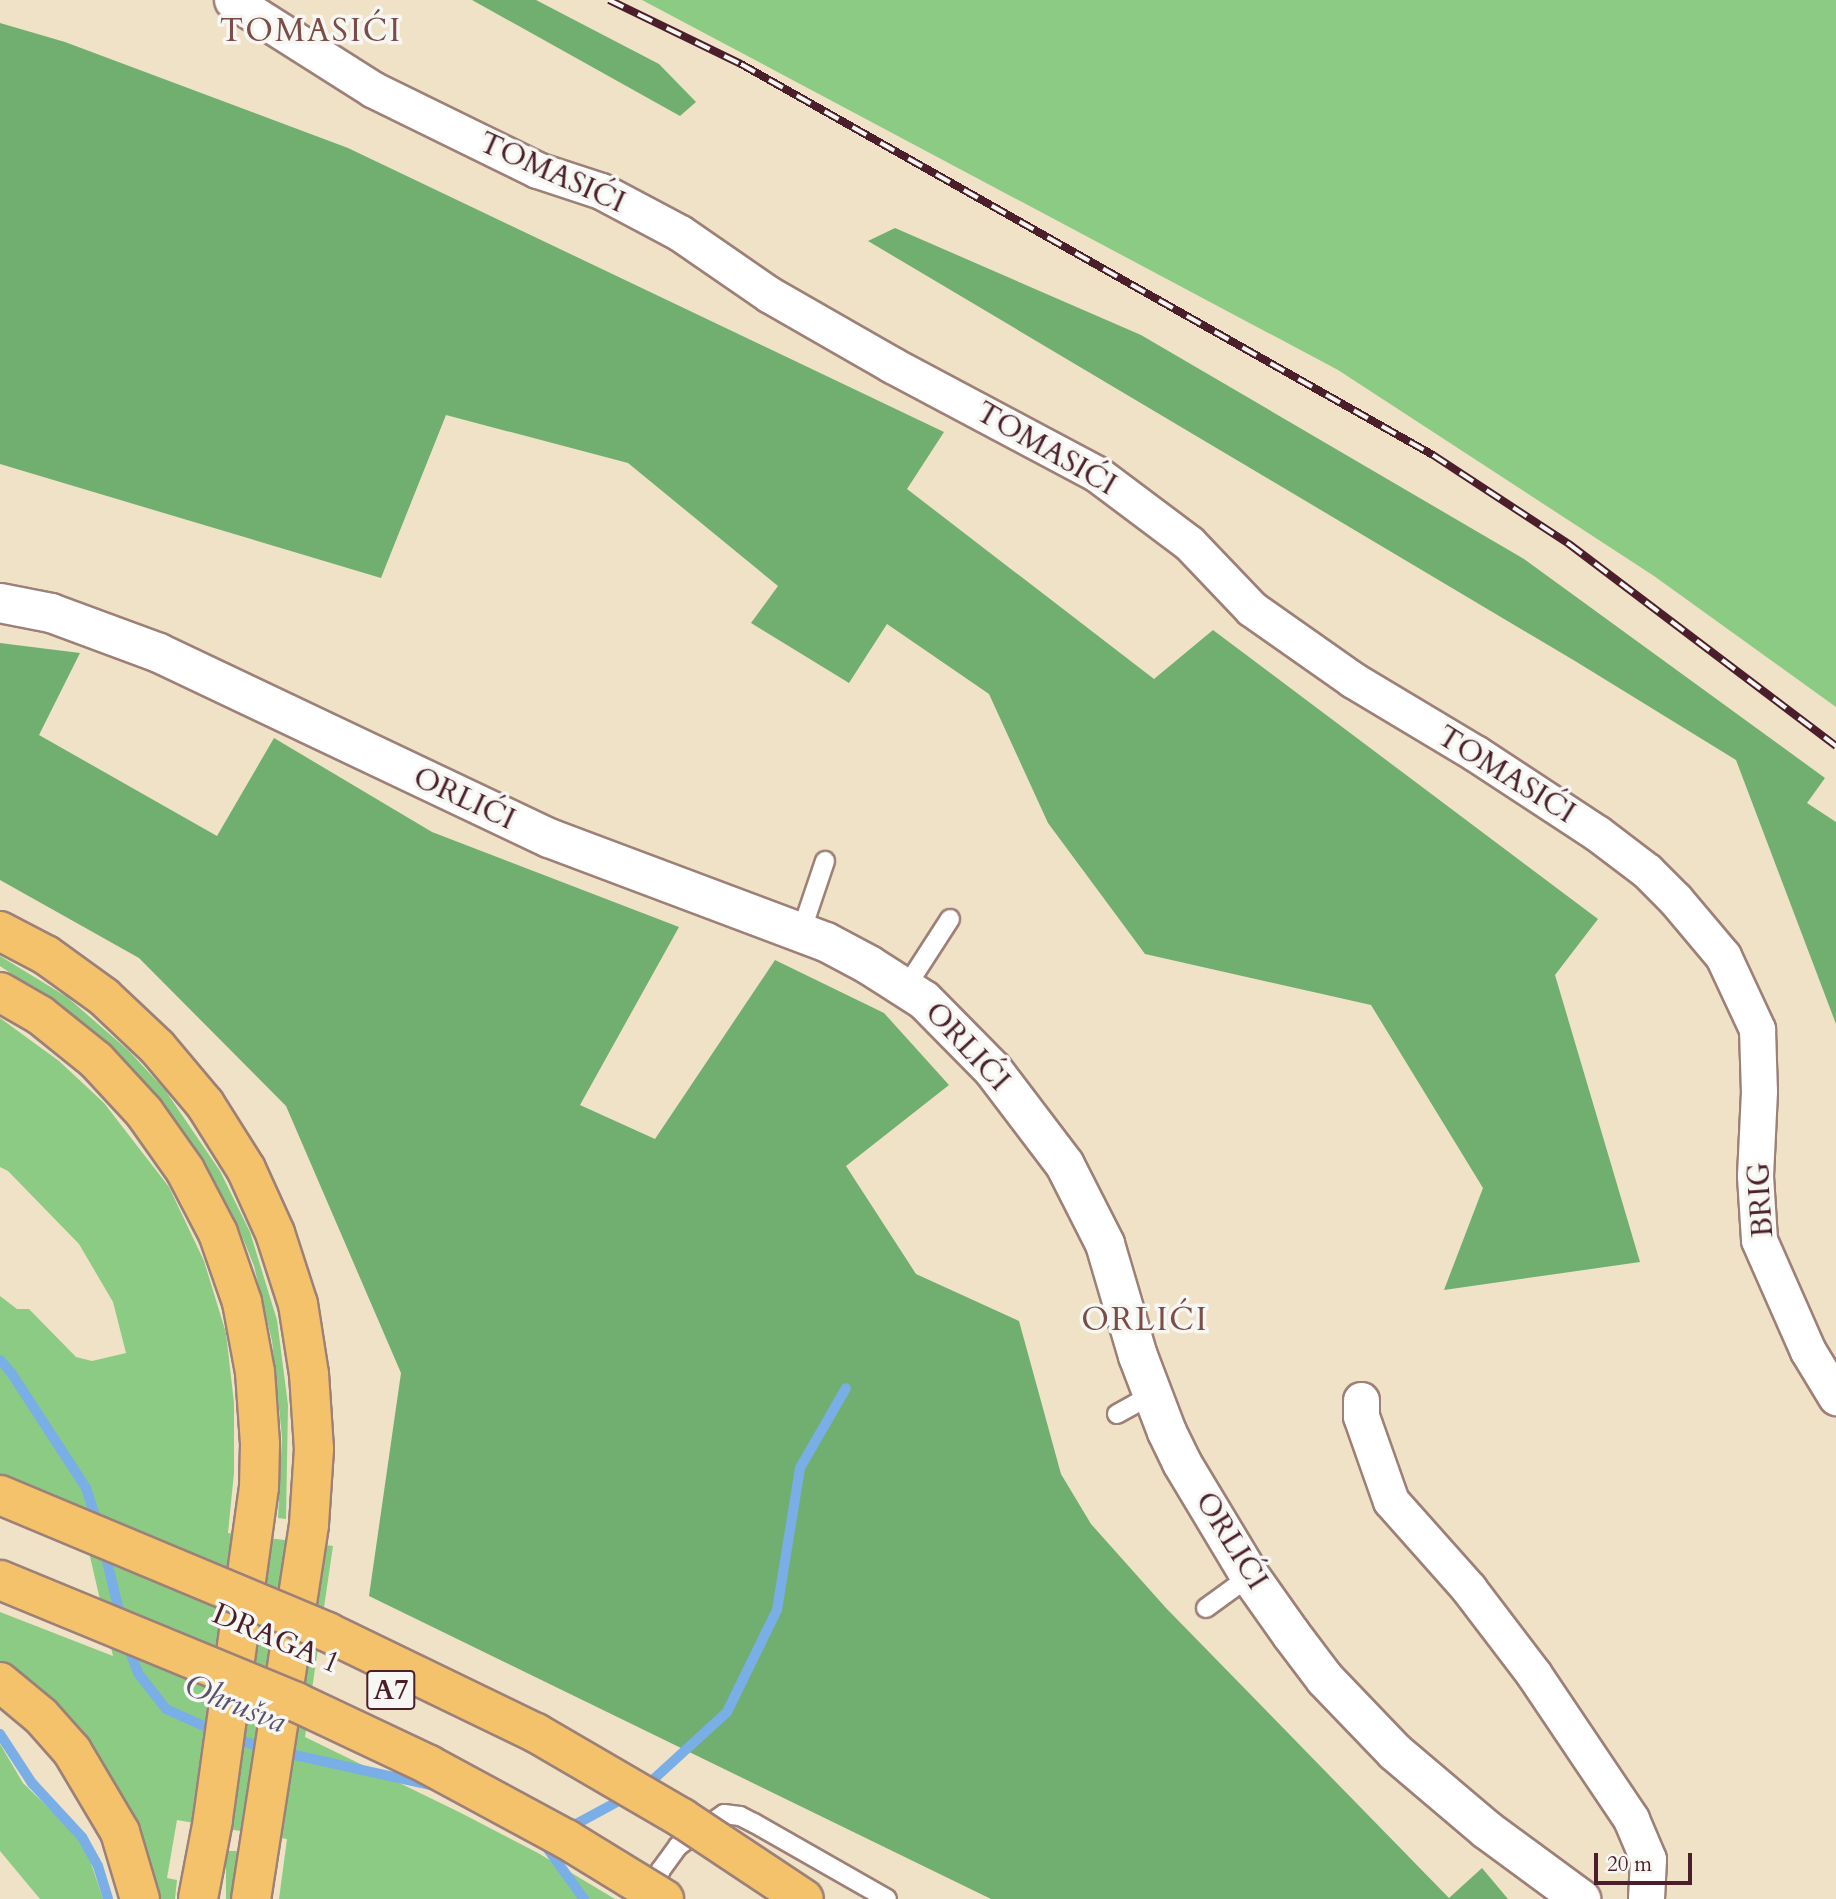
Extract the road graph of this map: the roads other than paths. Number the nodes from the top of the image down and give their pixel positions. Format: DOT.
graph roads {
  1 [pos="232,0"];
  2 [pos="0,603"];
  3 [pos="825,861"];
  4 [pos="950,919"];
  5 [pos="0,931"];
  6 [pos="801,932"];
  7 [pos="906,987"];
  8 [pos="0,992"];
  9 [pos="1757,1029"];
  10 [pos="1151,1395"];
  11 [pos="1836,1397"];
  12 [pos="1361,1400"];
  13 [pos="1116,1415"];
  14 [pos="0,1495"];
  15 [pos="0,1524"];
  16 [pos="1250,1576"];
  17 [pos="0,1580"];
  18 [pos="1206,1608"];
  19 [pos="0,1682"];
  20 [pos="140,1899"];
  21 [pos="198,1899"];
  22 [pos="251,1899"];
  23 [pos="654,1899"];
  24 [pos="664,1899"];
  25 [pos="760,1899"];
  26 [pos="804,1899"];
  27 [pos="887,1899"];
  28 [pos="1581,1899"];
  29 [pos="1646,1899"];
  1 -- 9 [label="street, TOMASIĆI"];
  2 -- 6 [label="street, ORLIĆI"];
  3 -- 6 [label="lane"];
  4 -- 7 [label="lane"];
  5 -- 22 [label="highway, bridge"];
  6 -- 7 [label="street, ORLIĆI"];
  7 -- 10 [label="street, ORLIĆI"];
  8 -- 21 [label="highway, bridge"];
  9 -- 11 [label="street, BRIG"];
  10 -- 13 [label="lane"];
  10 -- 16 [label="street, ORLIĆI"];
  12 -- 29 [label="street"];
  14 -- 26 [label="highway, bridge"];
  15 -- 25 [label="highway, DRAGA 1 / A7"];
  16 -- 18 [label="lane"];
  16 -- 28 [label="street, ORLIĆI"];
  17 -- 24 [label="highway, DRAGA 1 / A7, bridge"];
  19 -- 20 [label="highway"];
  23 -- 27 [label="lane"];
}
